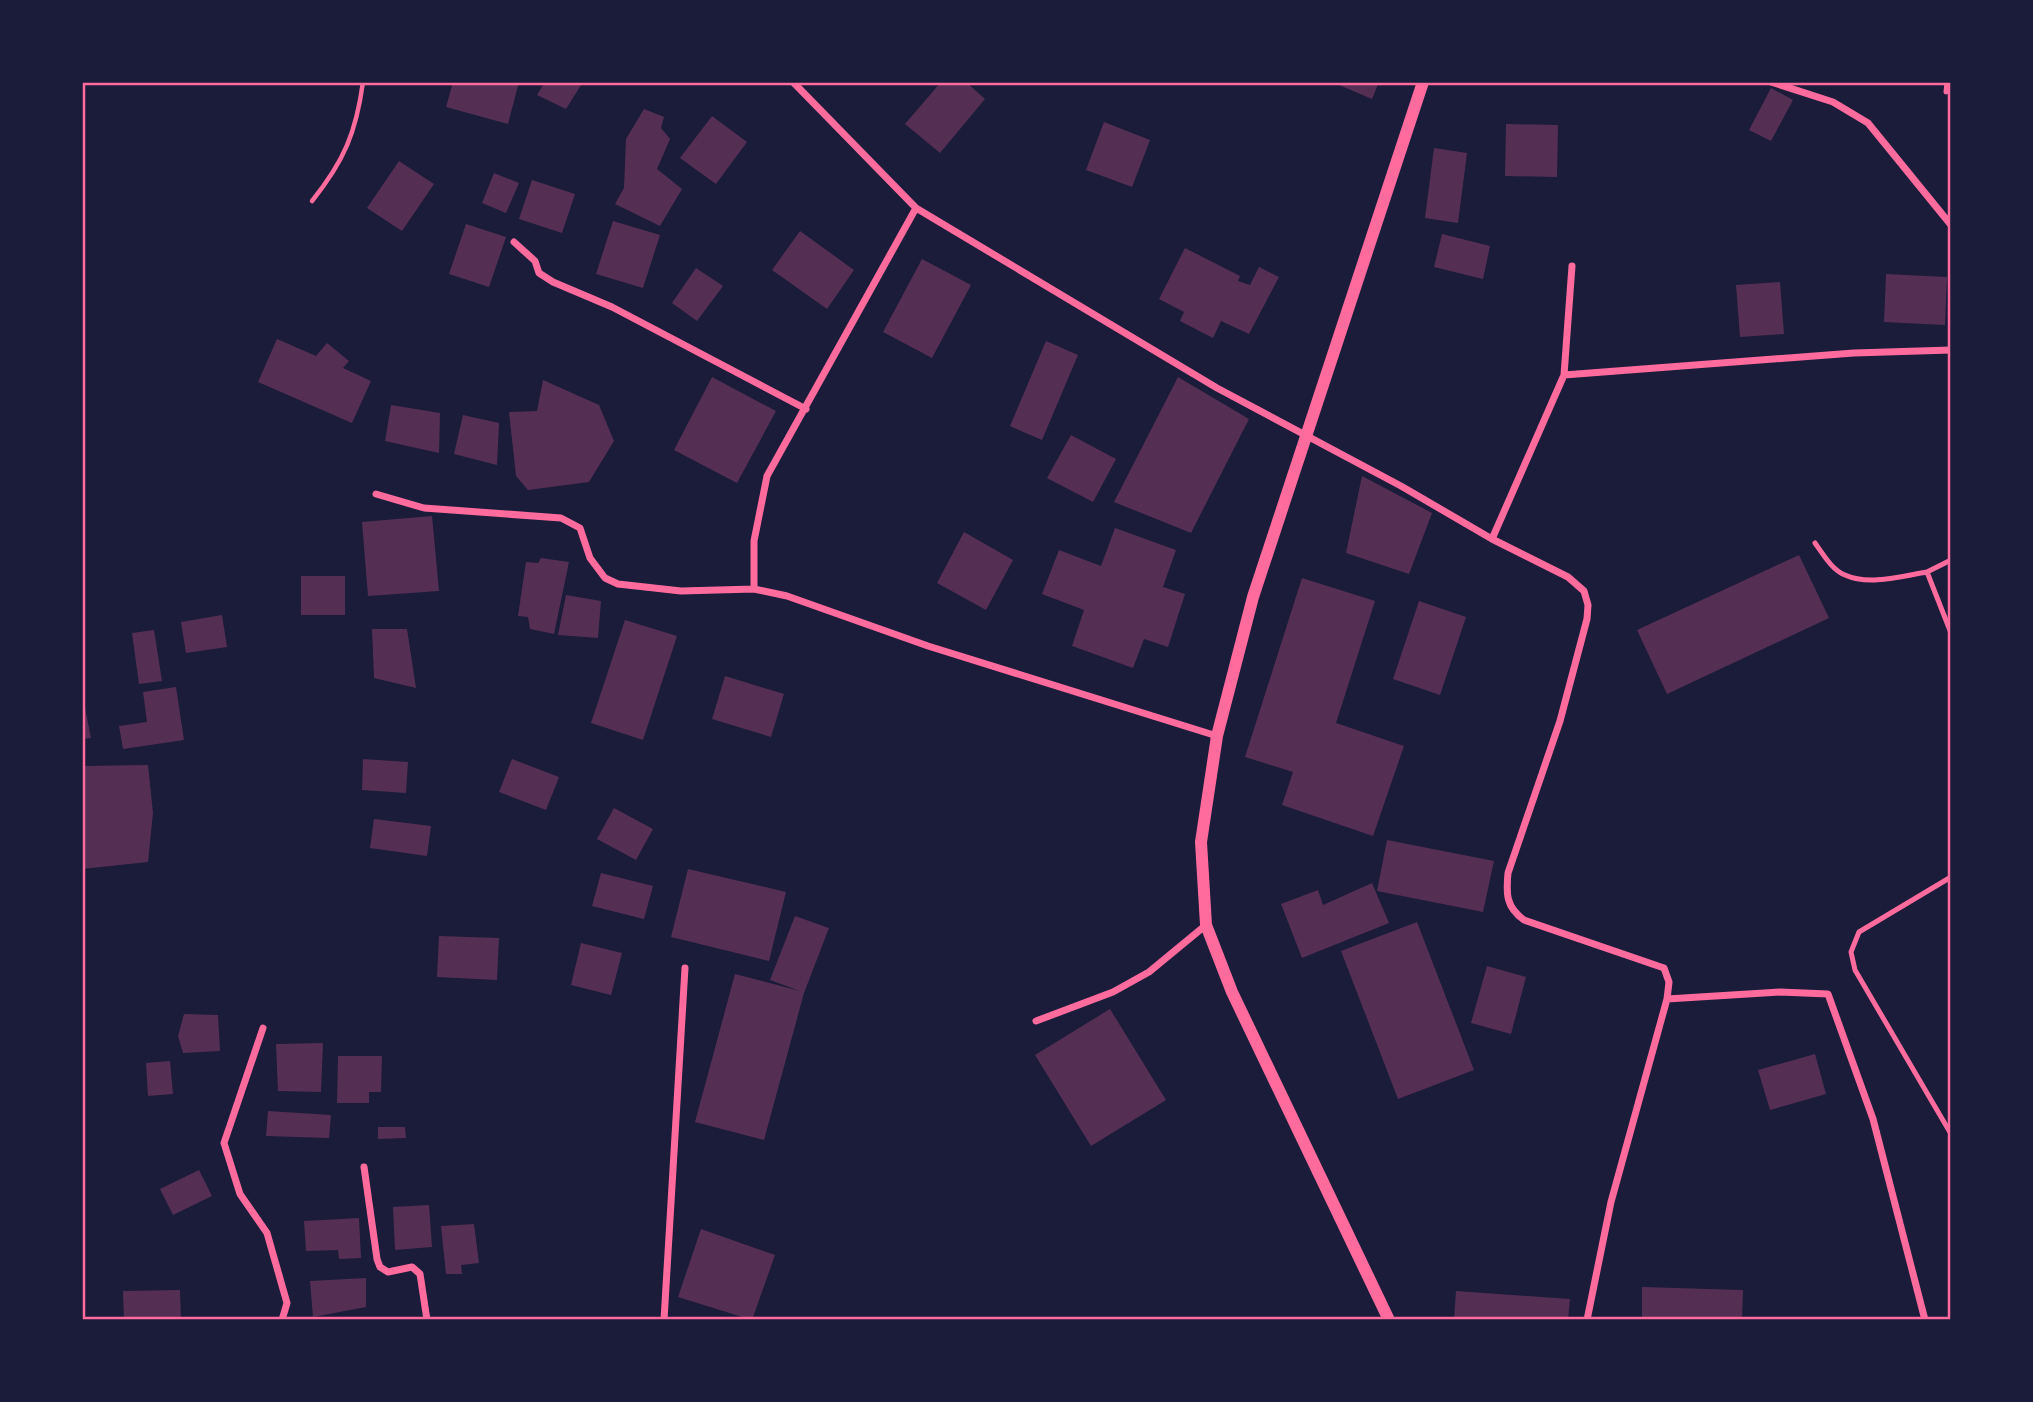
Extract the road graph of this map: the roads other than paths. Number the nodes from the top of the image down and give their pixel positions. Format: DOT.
graph roads {
  1 [pos="793,82"];
  2 [pos="1423,82"];
  3 [pos="1771,82"];
  4 [pos="1947,82"];
  5 [pos="1946,92"];
  6 [pos="916,208"];
  7 [pos="1951,225"];
  8 [pos="514,242"];
  9 [pos="1572,266"];
  10 [pos="1951,350"];
  11 [pos="1564,375"];
  12 [pos="806,409"];
  13 [pos="1305,437"];
  14 [pos="376,494"];
  15 [pos="1492,540"];
  16 [pos="1815,543"];
  17 [pos="1951,560"];
  18 [pos="1927,572"];
  19 [pos="754,589"];
  20 [pos="1951,633"];
  21 [pos="1217,736"];
  22 [pos="1951,877"];
  23 [pos="1206,925"];
  24 [pos="685,968"];
  25 [pos="1667,999"];
  26 [pos="1036,1021"];
  27 [pos="263,1028"];
  28 [pos="1951,1134"];
  29 [pos="364,1167"];
  30 [pos="282,1320"];
  31 [pos="427,1320"];
  32 [pos="664,1320"];
  33 [pos="1389,1320"];
  34 [pos="1587,1320"];
  35 [pos="1925,1320"];
  1 -- 6 [label="street"];
  2 -- 13 [label="street"];
  3 -- 7 [label="street"];
  4 -- 5 [label="lane"];
  6 -- 12 [label="street"];
  6 -- 13 [label="street"];
  8 -- 12 [label="street"];
  9 -- 11 [label="street"];
  10 -- 11 [label="street"];
  11 -- 15 [label="street"];
  12 -- 19 [label="street"];
  13 -- 15 [label="street"];
  13 -- 21 [label="street"];
  14 -- 19 [label="street"];
  15 -- 25 [label="street"];
  16 -- 18 [label="lane"];
  17 -- 18 [label="lane"];
  18 -- 20 [label="lane"];
  19 -- 21 [label="street"];
  21 -- 23 [label="street"];
  22 -- 28 [label="lane"];
  23 -- 26 [label="street"];
  23 -- 33 [label="street"];
  24 -- 32 [label="street"];
  25 -- 34 [label="street"];
  25 -- 35 [label="street"];
  27 -- 30 [label="street"];
  29 -- 31 [label="street"];
}
